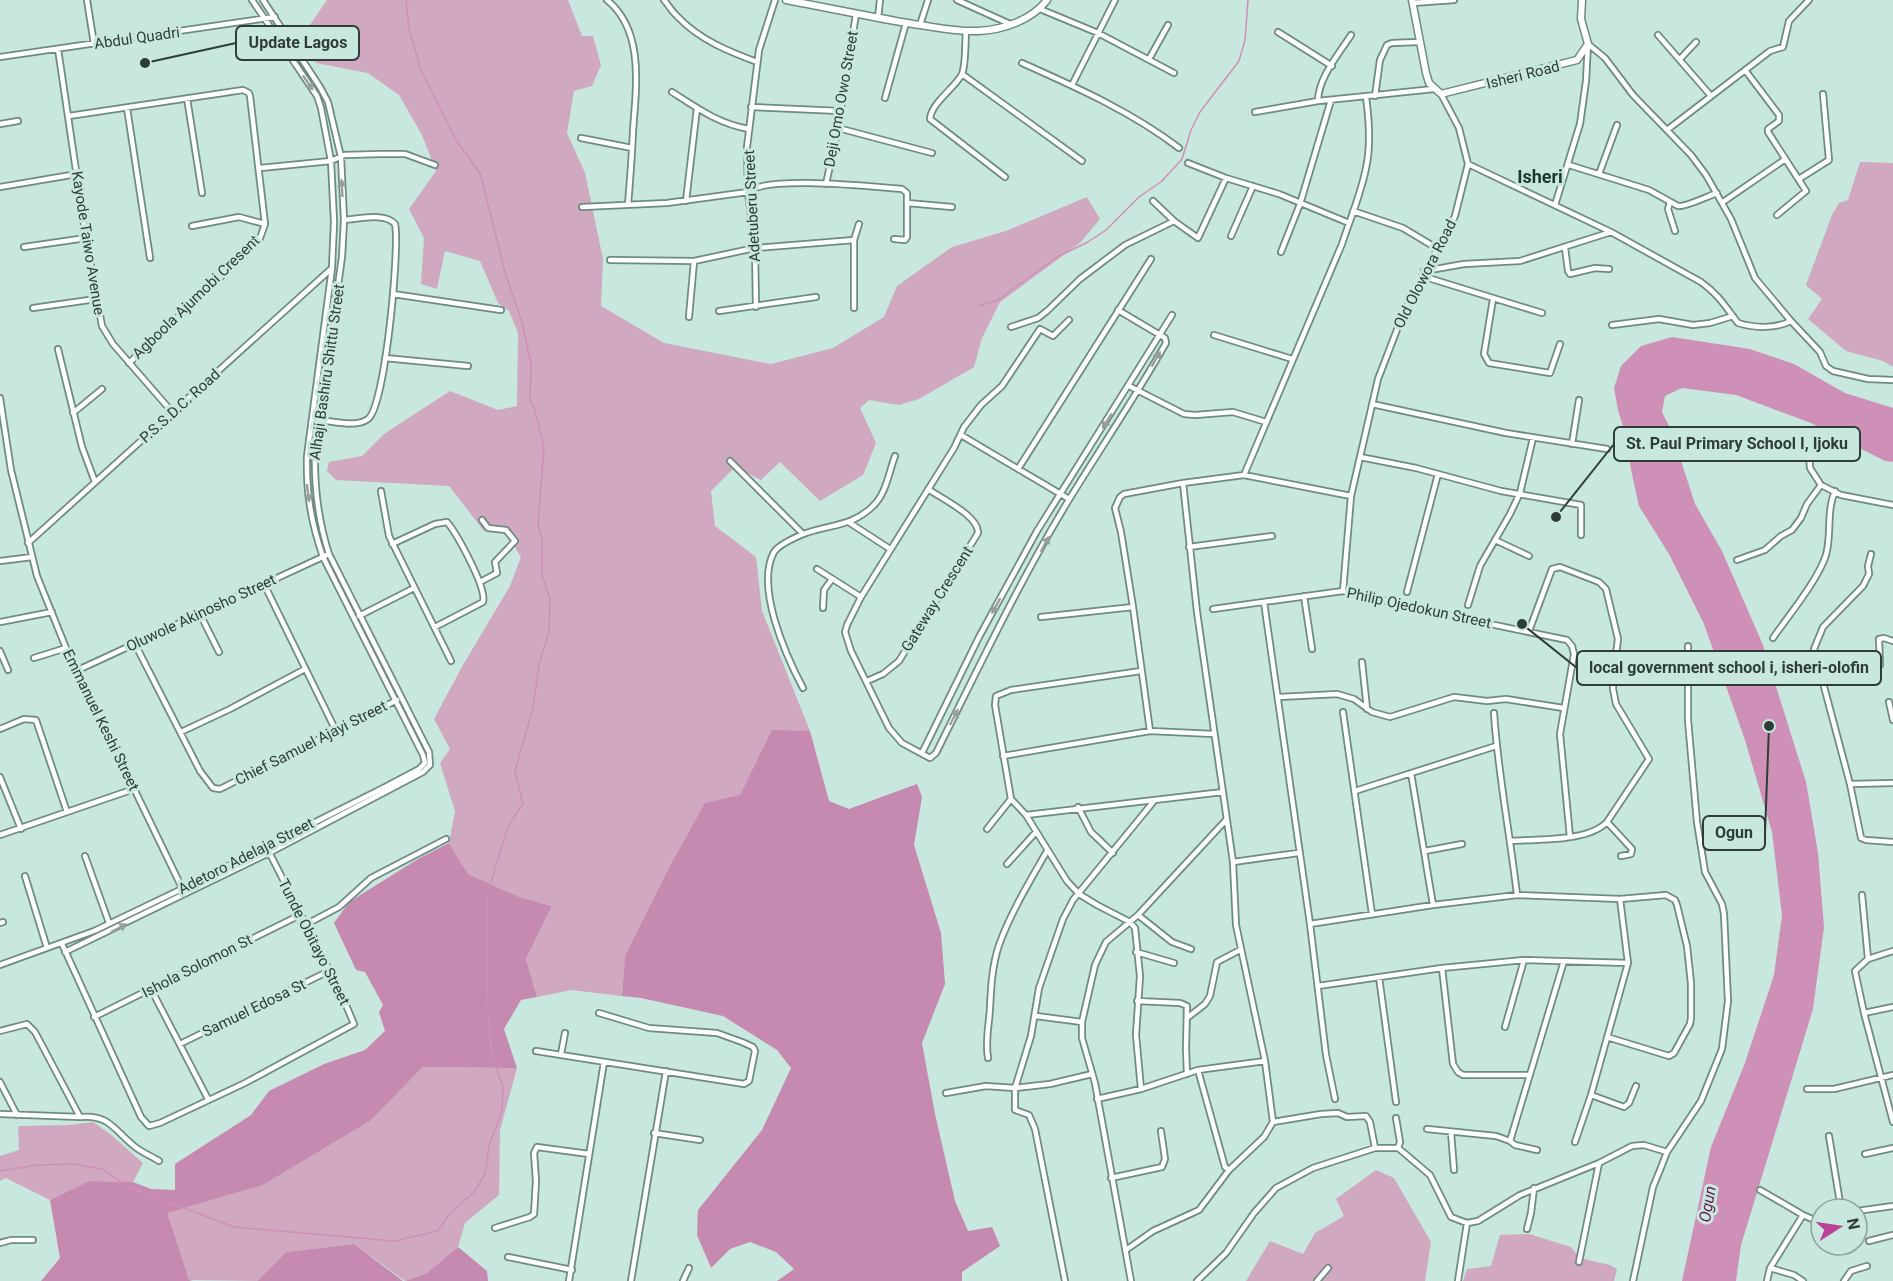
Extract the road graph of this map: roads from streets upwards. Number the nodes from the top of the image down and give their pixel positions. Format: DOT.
graph roads {
  1 [pos="87,0"];
  2 [pos="252,0"];
  3 [pos="263,0"];
  4 [pos="607,0"];
  5 [pos="664,0"];
  6 [pos="775,0"];
  7 [pos="786,0"];
  8 [pos="830,0"];
  9 [pos="880,0"];
  10 [pos="928,0"];
  11 [pos="957,0"];
  12 [pos="1047,0"];
  13 [pos="1115,0"];
  14 [pos="1454,0"];
  15 [pos="1582,0"];
  16 [pos="1809,0"];
  17 [pos="1412,2"];
  18 [pos="829,9"];
  19 [pos="1040,9"];
  20 [pos="856,14"];
  21 [pos="274,17"];
  22 [pos="878,18"];
  23 [pos="265,19"];
  24 [pos="906,23"];
  25 [pos="1010,24"];
  26 [pos="920,25"];
  27 [pos="1168,25"];
  28 [pos="966,31"];
  29 [pos="1278,32"];
  30 [pos="1098,33"];
  31 [pos="1352,35"];
  32 [pos="1658,35"];
  33 [pos="1419,42"];
  34 [pos="1696,42"];
  35 [pos="94,44"];
  36 [pos="1588,44"];
  37 [pos="58,49"];
  38 [pos="0,57"];
  39 [pos="1149,59"];
  40 [pos="1680,59"];
  41 [pos="757,62"];
  42 [pos="1022,63"];
  43 [pos="1332,66"];
  44 [pos="1745,70"];
  45 [pos="1174,73"];
  46 [pos="962,74"];
  47 [pos="1072,85"];
  48 [pos="1434,89"];
  49 [pos="672,92"];
  50 [pos="1441,94"];
  51 [pos="1823,94"];
  52 [pos="1375,96"];
  53 [pos="1711,96"];
  54 [pos="1366,97"];
  55 [pos="187,98"];
  56 [pos="885,98"];
  57 [pos="1330,100"];
  58 [pos="1318,101"];
  59 [pos="751,107"];
  60 [pos="127,108"];
  61 [pos="697,108"];
  62 [pos="840,111"];
  63 [pos="1255,112"];
  64 [pos="69,116"];
  65 [pos="18,121"];
  66 [pos="0,124"];
  67 [pos="1617,125"];
  68 [pos="838,128"];
  69 [pos="749,129"];
  70 [pos="1667,130"];
  71 [pos="580,138"];
  72 [pos="632,148"];
  73 [pos="1179,148"];
  74 [pos="932,153"];
  75 [pos="341,157"];
  76 [pos="1784,160"];
  77 [pos="331,161"];
  78 [pos="1082,161"];
  79 [pos="1188,163"];
  80 [pos="1468,164"];
  81 [pos="435,165"];
  82 [pos="1569,165"];
  83 [pos="260,168"];
  84 [pos="77,174"];
  85 [pos="1599,174"];
  86 [pos="1005,177"];
  87 [pos="1226,178"];
  88 [pos="1799,179"];
  89 [pos="826,184"];
  90 [pos="1253,186"];
  91 [pos="0,187"];
  92 [pos="748,192"];
  93 [pos="1717,193"];
  94 [pos="202,194"];
  95 [pos="686,201"];
  96 [pos="1153,201"];
  97 [pos="1670,202"];
  98 [pos="1723,202"];
  99 [pos="907,203"];
  100 [pos="1300,204"];
  101 [pos="628,205"];
  102 [pos="1555,206"];
  103 [pos="582,207"];
  104 [pos="952,207"];
  105 [pos="1353,211"];
  106 [pos="1777,215"];
  107 [pos="344,220"];
  108 [pos="1174,221"];
  109 [pos="1349,223"];
  110 [pos="265,224"];
  111 [pos="859,224"];
  112 [pos="192,226"];
  113 [pos="1675,231"];
  114 [pos="1611,232"];
  115 [pos="1231,236"];
  116 [pos="86,238"];
  117 [pos="894,239"];
  118 [pos="854,240"];
  119 [pos="24,247"];
  120 [pos="755,248"];
  121 [pos="1565,248"];
  122 [pos="1438,249"];
  123 [pos="1281,252"];
  124 [pos="150,258"];
  125 [pos="1151,259"];
  126 [pos="610,260"];
  127 [pos="694,261"];
  128 [pos="332,268"];
  129 [pos="341,268"];
  130 [pos="1609,269"];
  131 [pos="1423,274"];
  132 [pos="393,294"];
  133 [pos="816,297"];
  134 [pos="96,299"];
  135 [pos="1493,299"];
  136 [pos="756,307"];
  137 [pos="33,308"];
  138 [pos="855,308"];
  139 [pos="501,310"];
  140 [pos="1118,310"];
  141 [pos="719,311"];
  142 [pos="1542,313"];
  143 [pos="1172,315"];
  144 [pos="1733,316"];
  145 [pos="689,317"];
  146 [pos="1069,320"];
  147 [pos="1791,321"];
  148 [pos="1612,325"];
  149 [pos="1011,327"];
  150 [pos="1159,335"];
  151 [pos="1215,335"];
  152 [pos="1560,344"];
  153 [pos="58,349"];
  154 [pos="385,358"];
  155 [pos="1292,359"];
  156 [pos="129,363"];
  157 [pos="468,366"];
  158 [pos="1893,380"];
  159 [pos="1129,386"];
  160 [pos="102,389"];
  161 [pos="1139,390"];
  162 [pos="0,398"];
  163 [pos="1579,400"];
  164 [pos="1372,404"];
  165 [pos="1,413"];
  166 [pos="73,413"];
  167 [pos="173,413"];
  168 [pos="311,420"];
  169 [pos="319,420"];
  170 [pos="1266,422"];
  171 [pos="961,435"];
  172 [pos="1533,438"];
  173 [pos="1572,444"];
  174 [pos="1607,449"];
  175 [pos="1809,454"];
  176 [pos="895,456"];
  177 [pos="1360,457"];
  178 [pos="730,461"];
  179 [pos="1018,469"];
  180 [pos="1438,474"];
  181 [pos="1244,475"];
  182 [pos="95,482"];
  183 [pos="1183,483"];
  184 [pos="1821,485"];
  185 [pos="928,489"];
  186 [pos="381,491"];
  187 [pos="1835,491"];
  188 [pos="1520,493"];
  189 [pos="1060,494"];
  190 [pos="1351,496"];
  191 [pos="1070,499"];
  192 [pos="1893,505"];
  193 [pos="482,520"];
  194 [pos="849,523"];
  195 [pos="803,534"];
  196 [pos="1581,535"];
  197 [pos="1272,536"];
  198 [pos="1495,540"];
  199 [pos="28,543"];
  200 [pos="392,544"];
  201 [pos="1189,547"];
  202 [pos="890,549"];
  203 [pos="329,554"];
  204 [pos="1871,554"];
  205 [pos="1529,556"];
  206 [pos="32,557"];
  207 [pos="323,557"];
  208 [pos="1737,560"];
  209 [pos="0,561"];
  210 [pos="817,569"];
  211 [pos="832,579"];
  212 [pos="480,582"];
  213 [pos="264,584"];
  214 [pos="414,588"];
  215 [pos="1343,591"];
  216 [pos="1407,592"];
  217 [pos="1304,596"];
  218 [pos="861,597"];
  219 [pos="1264,602"];
  220 [pos="1468,605"];
  221 [pos="1133,607"];
  222 [pos="823,608"];
  223 [pos="1213,609"];
  224 [pos="52,612"];
  225 [pos="200,614"];
  226 [pos="360,616"];
  227 [pos="1041,617"];
  228 [pos="354,619"];
  229 [pos="0,622"];
  230 [pos="435,627"];
  231 [pos="1529,631"];
  232 [pos="979,637"];
  233 [pos="1773,638"];
  234 [pos="1893,641"];
  235 [pos="135,644"];
  236 [pos="990,644"];
  237 [pos="1688,646"];
  238 [pos="66,648"];
  239 [pos="1312,649"];
  240 [pos="0,651"];
  241 [pos="219,652"];
  242 [pos="34,658"];
  243 [pos="451,661"];
  244 [pos="1362,662"];
  245 [pos="305,669"];
  246 [pos="8,670"];
  247 [pos="78,670"];
  248 [pos="1141,670"];
  249 [pos="1820,674"];
  250 [pos="867,681"];
  251 [pos="803,688"];
  252 [pos="1279,697"];
  253 [pos="401,698"];
  254 [pos="395,701"];
  255 [pos="1889,702"];
  256 [pos="1563,708"];
  257 [pos="1367,709"];
  258 [pos="1343,712"];
  259 [pos="1494,713"];
  260 [pos="1893,720"];
  261 [pos="0,729"];
  262 [pos="336,731"];
  263 [pos="1150,731"];
  264 [pos="181,732"];
  265 [pos="1214,734"];
  266 [pos="1496,746"];
  267 [pos="922,753"];
  268 [pos="1003,756"];
  269 [pos="427,763"];
  270 [pos="1411,773"];
  271 [pos="0,777"];
  272 [pos="1893,783"];
  273 [pos="1850,784"];
  274 [pos="134,789"];
  275 [pos="1355,791"];
  276 [pos="1223,792"];
  277 [pos="1011,799"];
  278 [pos="1154,801"];
  279 [pos="1078,807"];
  280 [pos="67,812"];
  281 [pos="1026,815"];
  282 [pos="1226,820"];
  283 [pos="1607,822"];
  284 [pos="21,829"];
  285 [pos="987,829"];
  286 [pos="1036,832"];
  287 [pos="0,836"];
  288 [pos="1570,837"];
  289 [pos="446,839"];
  290 [pos="1511,841"];
  291 [pos="1893,842"];
  292 [pos="1462,844"];
  293 [pos="266,846"];
  294 [pos="1047,851"];
  295 [pos="1425,851"];
  296 [pos="269,853"];
  297 [pos="1113,853"];
  298 [pos="1298,853"];
  299 [pos="85,856"];
  300 [pos="1621,856"];
  301 [pos="1233,862"];
  302 [pos="1007,864"];
  303 [pos="25,876"];
  304 [pos="184,891"];
  305 [pos="1079,894"];
  306 [pos="1516,895"];
  307 [pos="1862,895"];
  308 [pos="1620,899"];
  309 [pos="1433,905"];
  310 [pos="1372,914"];
  311 [pos="300,915"];
  312 [pos="1138,915"];
  313 [pos="1131,922"];
  314 [pos="110,923"];
  315 [pos="1310,924"];
  316 [pos="305,926"];
  317 [pos="62,944"];
  318 [pos="47,948"];
  319 [pos="1191,949"];
  320 [pos="1240,950"];
  321 [pos="1893,951"];
  322 [pos="65,952"];
  323 [pos="1136,952"];
  324 [pos="1868,959"];
  325 [pos="1524,960"];
  326 [pos="1564,961"];
  327 [pos="1174,963"];
  328 [pos="1628,963"];
  329 [pos="0,965"];
  330 [pos="1442,968"];
  331 [pos="329,971"];
  332 [pos="1379,977"];
  333 [pos="1318,986"];
  334 [pos="152,989"];
  335 [pos="1137,1002"];
  336 [pos="1893,1007"];
  337 [pos="598,1013"];
  338 [pos="1864,1013"];
  339 [pos="1036,1016"];
  340 [pos="94,1017"];
  341 [pos="1187,1018"];
  342 [pos="1082,1022"];
  343 [pos="1505,1027"];
  344 [pos="0,1031"];
  345 [pos="565,1033"];
  346 [pos="1607,1037"];
  347 [pos="180,1044"];
  348 [pos="536,1051"];
  349 [pos="561,1054"];
  350 [pos="988,1058"];
  351 [pos="1265,1061"];
  352 [pos="604,1062"];
  353 [pos="1198,1070"];
  354 [pos="666,1071"];
  355 [pos="1092,1074"];
  356 [pos="1187,1074"];
  357 [pos="1529,1075"];
  358 [pos="1893,1075"];
  359 [pos="1882,1078"];
  360 [pos="0,1082"];
  361 [pos="1636,1086"];
  362 [pos="1015,1088"];
  363 [pos="1141,1089"];
  364 [pos="1807,1089"];
  365 [pos="946,1093"];
  366 [pos="1591,1095"];
  367 [pos="208,1099"];
  368 [pos="1097,1099"];
  369 [pos="1335,1099"];
  370 [pos="1396,1102"];
  371 [pos="0,1114"];
  372 [pos="17,1115"];
  373 [pos="80,1118"];
  374 [pos="1396,1118"];
  375 [pos="1273,1122"];
  376 [pos="1893,1122"];
  377 [pos="1427,1129"];
  378 [pos="1161,1131"];
  379 [pos="1451,1132"];
  380 [pos="654,1133"];
  381 [pos="1829,1136"];
  382 [pos="700,1140"];
  383 [pos="1510,1141"];
  384 [pos="1575,1142"];
  385 [pos="1375,1148"];
  386 [pos="1398,1148"];
  387 [pos="1893,1148"];
  388 [pos="1537,1150"];
  389 [pos="1667,1152"];
  390 [pos="589,1154"];
  391 [pos="1865,1154"];
  392 [pos="159,1161"];
  393 [pos="1599,1163"];
  394 [pos="1229,1170"];
  395 [pos="1454,1170"];
  396 [pos="1112,1178"];
  397 [pos="1534,1188"];
  398 [pos="1760,1190"];
  399 [pos="1839,1197"];
  400 [pos="1893,1206"];
  401 [pos="1869,1209"];
  402 [pos="1803,1215"];
  403 [pos="1809,1218"];
  404 [pos="1467,1223"];
  405 [pos="495,1228"];
  406 [pos="1527,1229"];
  407 [pos="1893,1235"];
  408 [pos="33,1240"];
  409 [pos="1869,1241"];
  410 [pos="0,1243"];
  411 [pos="1126,1250"];
  412 [pos="508,1257"];
  413 [pos="1579,1262"];
  414 [pos="1868,1266"];
  415 [pos="689,1268"];
  416 [pos="1328,1268"];
  417 [pos="1770,1268"];
  418 [pos="572,1270"];
  419 [pos="569,1281"];
  420 [pos="631,1281"];
  421 [pos="683,1281"];
  422 [pos="1065,1281"];
  423 [pos="1131,1281"];
  424 [pos="1197,1281"];
  425 [pos="1317,1281"];
  426 [pos="1458,1281"];
  427 [pos="1633,1281"];
  428 [pos="1767,1281"];
  429 [pos="1803,1281"];
  430 [pos="1844,1281"];
  1 -- 35 [label="street"];
  2 -- 23 [label="street, Alhaji Bashiru Shittu Street"];
  3 -- 21 [label="street, Alhaji Bashiru Shittu Street"];
  4 -- 72 [label="street"];
  5 -- 41 [label="street"];
  6 -- 41 [label="street, Adetuberu Street"];
  7 -- 18 [label="street"];
  8 -- 18 [label="street"];
  9 -- 22 [label="street"];
  10 -- 26 [label="street"];
  11 -- 25 [label="street"];
  12 -- 19 [label="street"];
  13 -- 30 [label="street"];
  14 -- 17 [label="street"];
  15 -- 36 [label="street"];
  16 -- 44 [label="street"];
  17 -- 33 [label="street"];
  18 -- 20 [label="street"];
  19 -- 25 [label="street"];
  19 -- 30 [label="street"];
  20 -- 22 [label="street"];
  20 -- 62 [label="street, Deji Omo Owo Street"];
  21 -- 23 [label="street, Abdul Quadri"];
  21 -- 75 [label="street, Alhaji Bashiru Shittu Street"];
  22 -- 24 [label="street"];
  23 -- 35 [label="street, Abdul Quadri"];
  23 -- 77 [label="street, Alhaji Bashiru Shittu Street, one-way"];
  24 -- 26 [label="street"];
  24 -- 56 [label="street"];
  25 -- 28 [label="street"];
  26 -- 28 [label="street"];
  27 -- 39 [label="street"];
  28 -- 46 [label="street"];
  29 -- 43 [label="street"];
  30 -- 39 [label="street"];
  30 -- 47 [label="street"];
  31 -- 43 [label="street"];
  32 -- 40 [label="street"];
  33 -- 48 [label="street"];
  33 -- 52 [label="street"];
  34 -- 40 [label="street"];
  35 -- 37 [label="street, Abdul Quadri"];
  36 -- 50 [label="street, Isheri Road"];
  36 -- 70 [label="street"];
  36 -- 82 [label="street"];
  37 -- 38 [label="street, Abdul Quadri"];
  37 -- 64 [label="street, Kayode Taiwo Avenue"];
  39 -- 45 [label="street"];
  40 -- 53 [label="street"];
  41 -- 59 [label="street, Adetuberu Street"];
  42 -- 47 [label="street"];
  43 -- 58 [label="street"];
  44 -- 53 [label="street"];
  44 -- 76 [label="street"];
  46 -- 78 [label="street"];
  46 -- 86 [label="street"];
  47 -- 73 [label="street"];
  48 -- 50 [label="street, Old Olowora Road"];
  48 -- 52 [label="street"];
  49 -- 61 [label="street"];
  50 -- 80 [label="street, Old Olowora Road"];
  51 -- 88 [label="street"];
  52 -- 54 [label="street"];
  53 -- 70 [label="street"];
  54 -- 57 [label="street"];
  54 -- 105 [label="street"];
  55 -- 60 [label="street, Agboola Ajumobi Cresent"];
  55 -- 83 [label="street, Agboola Ajumobi Cresent"];
  55 -- 94 [label="street"];
  57 -- 58 [label="street"];
  57 -- 100 [label="street"];
  58 -- 63 [label="street"];
  59 -- 62 [label="street"];
  59 -- 69 [label="street, Adetuberu Street"];
  60 -- 64 [label="street, Agboola Ajumobi Cresent"];
  60 -- 124 [label="street"];
  61 -- 69 [label="street"];
  61 -- 95 [label="street"];
  62 -- 68 [label="street, Deji Omo Owo Street"];
  64 -- 84 [label="street, Kayode Taiwo Avenue"];
  65 -- 66 [label="street"];
  67 -- 85 [label="street"];
  68 -- 74 [label="street"];
  68 -- 89 [label="street, Deji Omo Owo Street"];
  69 -- 92 [label="street, Adetuberu Street"];
  70 -- 93 [label="street"];
  71 -- 72 [label="street"];
  72 -- 101 [label="street"];
  75 -- 77 [label="street"];
  75 -- 81 [label="street"];
  107 -- 75 [label="street, Alhaji Bashiru Shittu Street, one-way"];
  76 -- 88 [label="street"];
  76 -- 98 [label="street"];
  77 -- 83 [label="street"];
  77 -- 128 [label="street, Alhaji Bashiru Shittu Street"];
  79 -- 87 [label="street"];
  80 -- 102 [label="street"];
  80 -- 122 [label="street, Old Olowora Road"];
  82 -- 85 [label="street"];
  82 -- 102 [label="street"];
  83 -- 110 [label="street, Agboola Ajumobi Cresent"];
  84 -- 91 [label="street"];
  84 -- 116 [label="street, Kayode Taiwo Avenue"];
  85 -- 97 [label="street"];
  87 -- 90 [label="street"];
  87 -- 108 [label="street"];
  88 -- 106 [label="street"];
  89 -- 92 [label="street"];
  89 -- 99 [label="street"];
  90 -- 100 [label="street"];
  90 -- 115 [label="street"];
  92 -- 95 [label="street"];
  92 -- 120 [label="street, Adetuberu Street"];
  93 -- 97 [label="street"];
  93 -- 98 [label="street"];
  95 -- 101 [label="street"];
  96 -- 108 [label="street"];
  97 -- 113 [label="street"];
  98 -- 147 [label="street"];
  99 -- 104 [label="street"];
  99 -- 117 [label="street"];
  100 -- 109 [label="street"];
  100 -- 123 [label="street"];
  101 -- 103 [label="street"];
  102 -- 114 [label="street"];
  105 -- 109 [label="street"];
  105 -- 122 [label="street"];
  107 -- 129 [label="street, Alhaji Bashiru Shittu Street"];
  107 -- 132 [label="street"];
  108 -- 149 [label="street"];
  109 -- 155 [label="street"];
  110 -- 112 [label="street"];
  110 -- 156 [label="street, Agboola Ajumobi Cresent"];
  111 -- 118 [label="street"];
  114 -- 121 [label="street"];
  114 -- 144 [label="street"];
  116 -- 119 [label="street"];
  116 -- 134 [label="street, Kayode Taiwo Avenue"];
  118 -- 120 [label="street"];
  118 -- 138 [label="street"];
  120 -- 127 [label="street"];
  120 -- 136 [label="street, Adetuberu Street"];
  121 -- 130 [label="street"];
  121 -- 131 [label="street"];
  122 -- 131 [label="street, Old Olowora Road"];
  125 -- 140 [label="street"];
  126 -- 127 [label="street"];
  127 -- 145 [label="street"];
  128 -- 129 [label="street"];
  128 -- 167 [label="street, P.S.S.D.C. Road"];
  128 -- 168 [label="street, Alhaji Bashiru Shittu Street"];
  129 -- 169 [label="street, Alhaji Bashiru Shittu Street"];
  131 -- 135 [label="street"];
  131 -- 164 [label="street, Old Olowora Road"];
  132 -- 139 [label="street"];
  132 -- 154 [label="street"];
  133 -- 136 [label="street"];
  134 -- 137 [label="street"];
  134 -- 156 [label="street, Kayode Taiwo Avenue"];
  135 -- 142 [label="street"];
  135 -- 152 [label="street"];
  136 -- 141 [label="street"];
  140 -- 150 [label="street"];
  140 -- 179 [label="street"];
  143 -- 150 [label="street"];
  144 -- 147 [label="street"];
  144 -- 148 [label="street"];
  146 -- 171 [label="street"];
  147 -- 158 [label="street"];
  150 -- 159 [label="street"];
  161 -- 150 [label="street, one-way"];
  151 -- 155 [label="street"];
  153 -- 166 [label="street"];
  154 -- 157 [label="street"];
  154 -- 169 [label="street"];
  155 -- 170 [label="street"];
  156 -- 167 [label="street, Kayode Taiwo Avenue"];
  159 -- 161 [label="street"];
  159 -- 189 [label="street, one-way"];
  160 -- 166 [label="street"];
  161 -- 170 [label="street"];
  161 -- 191 [label="street"];
  162 -- 165 [label="street, Emmanuel Keshi Street"];
  163 -- 173 [label="street"];
  164 -- 172 [label="street"];
  164 -- 177 [label="street, Old Olowora Road"];
  165 -- 199 [label="street, Emmanuel Keshi Street"];
  166 -- 182 [label="street"];
  167 -- 182 [label="street, P.S.S.D.C. Road"];
  168 -- 169 [label="street"];
  168 -- 207 [label="street, Alhaji Bashiru Shittu Street, one-way"];
  169 -- 203 [label="street, Alhaji Bashiru Shittu Street"];
  170 -- 181 [label="street"];
  171 -- 179 [label="street"];
  171 -- 185 [label="street"];
  172 -- 173 [label="street"];
  172 -- 188 [label="street"];
  173 -- 174 [label="street"];
  175 -- 184 [label="street"];
  176 -- 194 [label="street"];
  177 -- 180 [label="street"];
  177 -- 190 [label="street, Old Olowora Road"];
  178 -- 195 [label="street"];
  179 -- 189 [label="street"];
  180 -- 188 [label="street"];
  180 -- 216 [label="street"];
  181 -- 183 [label="street"];
  181 -- 190 [label="street"];
  182 -- 199 [label="street, P.S.S.D.C. Road"];
  183 -- 201 [label="street"];
  183 -- 221 [label="street"];
  184 -- 187 [label="street"];
  184 -- 208 [label="street"];
  185 -- 202 [label="street"];
  185 -- 250 [label="street, Gateway Crescent"];
  186 -- 200 [label="street"];
  187 -- 192 [label="street"];
  187 -- 233 [label="street"];
  188 -- 196 [label="street"];
  188 -- 198 [label="street"];
  189 -- 191 [label="street"];
  189 -- 232 [label="street, one-way"];
  190 -- 215 [label="street, Old Olowora Road"];
  236 -- 191 [label="street, one-way"];
  193 -- 212 [label="street"];
  194 -- 195 [label="street"];
  194 -- 202 [label="street"];
  195 -- 251 [label="street"];
  197 -- 201 [label="street"];
  198 -- 205 [label="street"];
  198 -- 220 [label="street"];
  199 -- 206 [label="street, Emmanuel Keshi Street"];
  200 -- 212 [label="street"];
  200 -- 214 [label="street"];
  201 -- 265 [label="street"];
  202 -- 218 [label="street"];
  203 -- 207 [label="street, Oluwole Akinosho Street"];
  203 -- 226 [label="street, Alhaji Bashiru Shittu Street"];
  204 -- 249 [label="street"];
  206 -- 209 [label="street"];
  206 -- 224 [label="street, Emmanuel Keshi Street"];
  207 -- 213 [label="street, Oluwole Akinosho Street"];
  207 -- 228 [label="street, Alhaji Bashiru Shittu Street"];
  210 -- 211 [label="street"];
  211 -- 218 [label="street"];
  211 -- 222 [label="street"];
  212 -- 230 [label="street"];
  213 -- 225 [label="street, Oluwole Akinosho Street"];
  213 -- 245 [label="street"];
  214 -- 226 [label="street"];
  214 -- 230 [label="street"];
  215 -- 217 [label="street, Philip Ojedokun Street"];
  215 -- 231 [label="street, Philip Ojedokun Street"];
  217 -- 219 [label="street, Philip Ojedokun Street"];
  217 -- 239 [label="street"];
  218 -- 250 [label="street"];
  219 -- 223 [label="street, Philip Ojedokun Street"];
  219 -- 252 [label="street"];
  221 -- 227 [label="street"];
  221 -- 248 [label="street"];
  224 -- 229 [label="street"];
  224 -- 238 [label="street, Emmanuel Keshi Street"];
  225 -- 235 [label="street, Oluwole Akinosho Street"];
  225 -- 241 [label="street"];
  226 -- 228 [label="street"];
  226 -- 253 [label="street, Alhaji Bashiru Shittu Street"];
  228 -- 254 [label="street, Alhaji Bashiru Shittu Street"];
  230 -- 243 [label="street"];
  231 -- 256 [label="street, Philip Ojedokun Street"];
  231 -- 283 [label="street"];
  232 -- 236 [label="street"];
  232 -- 267 [label="street"];
  234 -- 249 [label="street"];
  235 -- 247 [label="street, Oluwole Akinosho Street"];
  235 -- 264 [label="street, Chief Samuel Ajayi Street"];
  267 -- 236 [label="street, one-way"];
  237 -- 389 [label="street"];
  238 -- 242 [label="street"];
  238 -- 247 [label="street, Emmanuel Keshi Street"];
  240 -- 246 [label="street"];
  244 -- 257 [label="street"];
  245 -- 262 [label="street"];
  245 -- 264 [label="street"];
  247 -- 274 [label="street, Emmanuel Keshi Street"];
  248 -- 263 [label="street"];
  248 -- 268 [label="street"];
  249 -- 273 [label="street"];
  250 -- 267 [label="street"];
  252 -- 257 [label="street"];
  252 -- 298 [label="street"];
  253 -- 254 [label="street, Chief Samuel Ajayi Street"];
  253 -- 269 [label="street, Alhaji Bashiru Shittu Street"];
  254 -- 262 [label="street, Chief Samuel Ajayi Street"];
  254 -- 269 [label="street, Alhaji Bashiru Shittu Street"];
  255 -- 260 [label="street"];
  256 -- 257 [label="street"];
  256 -- 288 [label="street, Philip Ojedokun Street"];
  258 -- 275 [label="street"];
  259 -- 266 [label="street"];
  261 -- 280 [label="street"];
  262 -- 264 [label="street, Chief Samuel Ajayi Street"];
  263 -- 265 [label="street"];
  263 -- 268 [label="street"];
  265 -- 276 [label="street"];
  266 -- 270 [label="street"];
  266 -- 290 [label="street"];
  268 -- 277 [label="street"];
  269 -- 293 [label="street, Adetoro Adelaja Street"];
  269 -- 296 [label="street"];
  270 -- 275 [label="street"];
  270 -- 295 [label="street"];
  271 -- 284 [label="street"];
  272 -- 273 [label="street"];
  273 -- 291 [label="street"];
  274 -- 280 [label="street"];
  274 -- 304 [label="street, Emmanuel Keshi Street"];
  275 -- 310 [label="street"];
  276 -- 278 [label="street"];
  276 -- 282 [label="street"];
  277 -- 281 [label="street"];
  277 -- 285 [label="street"];
  278 -- 279 [label="street"];
  278 -- 297 [label="street"];
  279 -- 281 [label="street"];
  279 -- 297 [label="street"];
  280 -- 284 [label="street"];
  281 -- 286 [label="street"];
  282 -- 301 [label="street"];
  282 -- 312 [label="street"];
  283 -- 288 [label="street"];
  283 -- 300 [label="street"];
  284 -- 287 [label="street"];
  286 -- 294 [label="street"];
  286 -- 302 [label="street"];
  288 -- 290 [label="street"];
  289 -- 316 [label="street"];
  290 -- 306 [label="street"];
  292 -- 295 [label="street"];
  293 -- 296 [label="street, Tunde Obitayo Street"];
  293 -- 304 [label="street, Adetoro Adelaja Street"];
  294 -- 305 [label="street"];
  294 -- 350 [label="street"];
  295 -- 309 [label="street"];
  296 -- 304 [label="street"];
  296 -- 311 [label="street, Tunde Obitayo Street"];
  297 -- 305 [label="street"];
  298 -- 301 [label="street"];
  298 -- 315 [label="street"];
  299 -- 314 [label="street"];
  301 -- 320 [label="street"];
  303 -- 318 [label="street"];
  304 -- 314 [label="street, Adetoro Adelaja Street"];
  322 -- 304 [label="street, one-way"];
  305 -- 313 [label="street"];
  305 -- 339 [label="street"];
  306 -- 308 [label="street"];
  306 -- 309 [label="street"];
  307 -- 324 [label="street"];
  308 -- 328 [label="street"];
  308 -- 346 [label="street"];
  309 -- 310 [label="street"];
  310 -- 315 [label="street"];
  311 -- 316 [label="street, Tunde Obitayo Street"];
  311 -- 334 [label="street, Ishola Solomon St"];
  312 -- 313 [label="street"];
  312 -- 319 [label="street"];
  313 -- 323 [label="street"];
  313 -- 342 [label="street"];
  314 -- 317 [label="street, Adetoro Adelaja Street"];
  315 -- 333 [label="street"];
  316 -- 331 [label="street, Tunde Obitayo Street"];
  317 -- 318 [label="street, Adetoro Adelaja Street"];
  317 -- 322 [label="street"];
  318 -- 329 [label="street, Adetoro Adelaja Street"];
  320 -- 341 [label="street"];
  320 -- 351 [label="street"];
  321 -- 324 [label="street"];
  322 -- 340 [label="street"];
  323 -- 327 [label="street"];
  323 -- 335 [label="street"];
  324 -- 338 [label="street"];
  325 -- 326 [label="street"];
  325 -- 330 [label="street"];
  325 -- 343 [label="street"];
  326 -- 328 [label="street"];
  326 -- 357 [label="street"];
  328 -- 346 [label="street"];
  330 -- 332 [label="street"];
  330 -- 357 [label="street"];
  331 -- 347 [label="street, Samuel Edosa St"];
  331 -- 367 [label="street, Tunde Obitayo Street"];
  332 -- 333 [label="street"];
  332 -- 370 [label="street"];
  333 -- 369 [label="street"];
  334 -- 340 [label="street, Ishola Solomon St"];
  334 -- 347 [label="street"];
  335 -- 341 [label="street"];
  335 -- 363 [label="street"];
  336 -- 338 [label="street"];
  337 -- 354 [label="street"];
  338 -- 359 [label="street"];
  339 -- 342 [label="street"];
  339 -- 362 [label="street"];
  340 -- 367 [label="street"];
  341 -- 356 [label="street"];
  342 -- 355 [label="street"];
  344 -- 373 [label="street"];
  345 -- 349 [label="street"];
  346 -- 366 [label="street"];
  347 -- 367 [label="street"];
  348 -- 349 [label="street"];
  349 -- 352 [label="street"];
  351 -- 353 [label="street"];
  351 -- 375 [label="street"];
  352 -- 354 [label="street"];
  352 -- 390 [label="street"];
  353 -- 356 [label="street"];
  353 -- 394 [label="street"];
  354 -- 380 [label="street"];
  355 -- 362 [label="street"];
  355 -- 368 [label="street"];
  356 -- 363 [label="street"];
  357 -- 383 [label="street"];
  358 -- 359 [label="street"];
  359 -- 364 [label="street"];
  359 -- 376 [label="street"];
  360 -- 372 [label="street"];
  361 -- 366 [label="street"];
  362 -- 365 [label="street"];
  362 -- 422 [label="street"];
  363 -- 368 [label="street"];
  366 -- 384 [label="street"];
  368 -- 396 [label="street"];
  371 -- 372 [label="street"];
  372 -- 373 [label="street"];
  373 -- 392 [label="street"];
  374 -- 386 [label="street"];
  375 -- 385 [label="street"];
  375 -- 394 [label="street"];
  377 -- 379 [label="street"];
  378 -- 396 [label="street"];
  379 -- 383 [label="street"];
  379 -- 395 [label="street"];
  380 -- 382 [label="street"];
  380 -- 420 [label="street"];
  381 -- 399 [label="street"];
  383 -- 388 [label="street"];
  385 -- 386 [label="street"];
  385 -- 424 [label="street"];
  386 -- 404 [label="street"];
  387 -- 391 [label="street"];
  389 -- 393 [label="street"];
  389 -- 427 [label="street"];
  390 -- 405 [label="street"];
  390 -- 418 [label="street"];
  393 -- 397 [label="street"];
  393 -- 413 [label="street"];
  394 -- 411 [label="street"];
  396 -- 411 [label="street"];
  397 -- 404 [label="street"];
  397 -- 406 [label="street"];
  398 -- 402 [label="street"];
  400 -- 401 [label="street"];
  402 -- 403 [label="street"];
  402 -- 417 [label="street"];
  404 -- 426 [label="street"];
  407 -- 409 [label="street"];
  408 -- 410 [label="street"];
  411 -- 423 [label="street"];
  412 -- 418 [label="street"];
  414 -- 430 [label="street"];
  415 -- 421 [label="street"];
  416 -- 425 [label="street"];
  417 -- 428 [label="street"];
  417 -- 429 [label="street"];
  418 -- 419 [label="street"];
}
